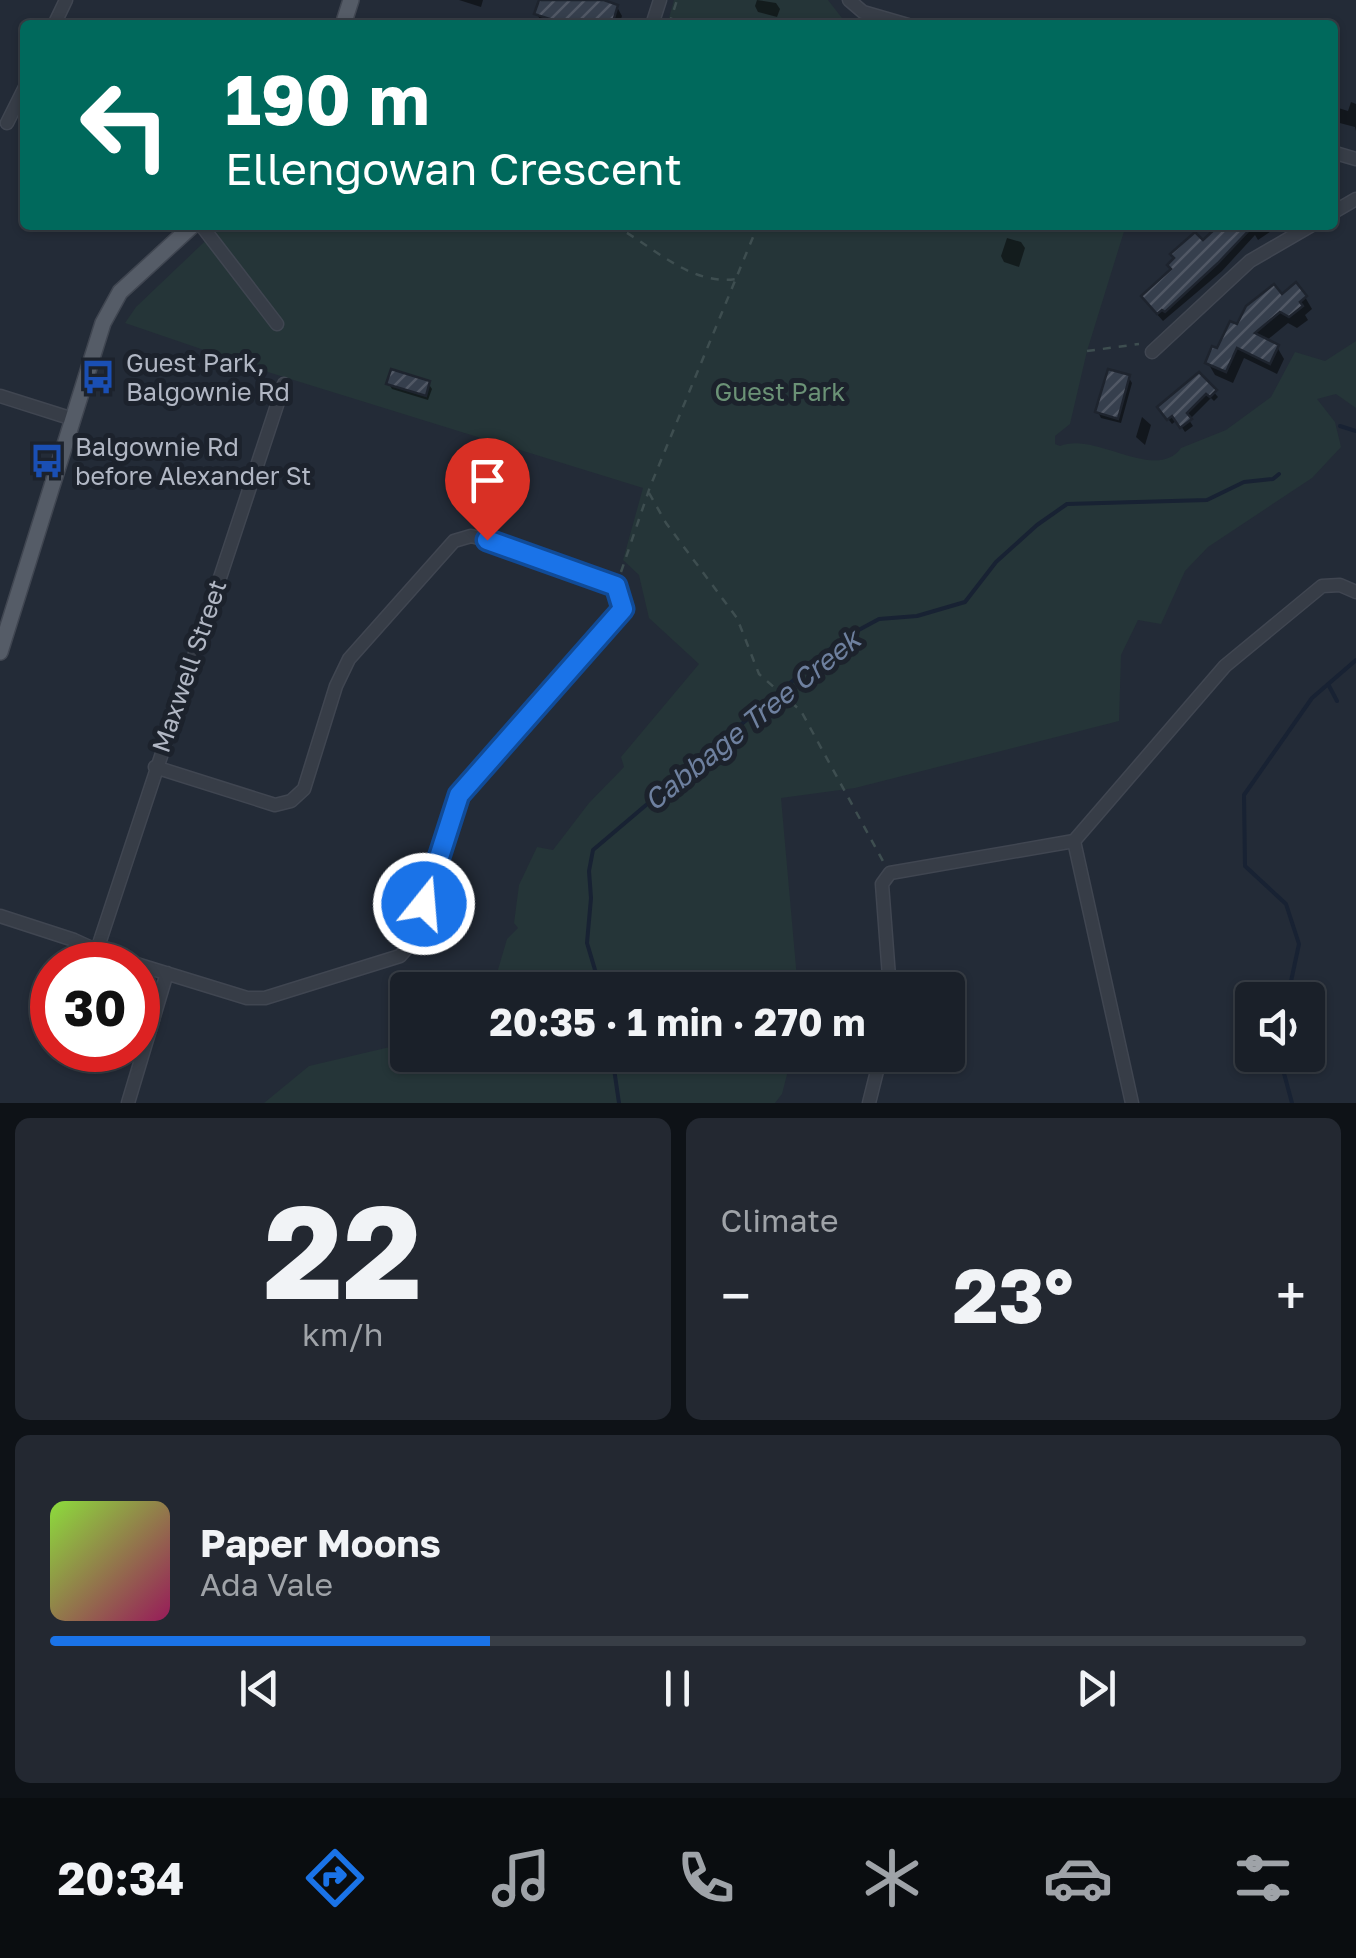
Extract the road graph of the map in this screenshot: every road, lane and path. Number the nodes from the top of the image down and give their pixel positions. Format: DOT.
graph roads {
  1 [pos="849,0"];
  2 [pos="844,20"];
  3 [pos="852,20"];
  4 [pos="890,20"];
  5 [pos="20,98"];
  6 [pos="8,124"];
  7 [pos="187,230"];
  8 [pos="206,230"];
  9 [pos="620,230"];
  10 [pos="756,230"];
  11 [pos="1303,230"];
  12 [pos="736,279"];
  13 [pos="276,324"];
  14 [pos="1087,351"];
  15 [pos="1152,352"];
  16 [pos="284,384"];
  17 [pos="0,396"];
  18 [pos="73,419"];
  19 [pos="649,493"];
  20 [pos="616,586"];
  21 [pos="1356,592"];
  22 [pos="0,652"];
  23 [pos="155,767"];
  24 [pos="1074,842"];
  25 [pos="890,873"];
  26 [pos="0,916"];
  27 [pos="74,942"];
  28 [pos="100,942"];
  29 [pos="160,971"];
  30 [pos="889,972"];
  31 [pos="167,973"];
  32 [pos="877,1072"];
  33 [pos="128,1103"];
  34 [pos="869,1103"];
  35 [pos="1132,1103"];
  1 -- 4 [label="street"];
  2 -- 3 [label="path"];
  5 -- 6 [label="street"];
  7 -- 18 [label="main road"];
  8 -- 13 [label="street"];
  9 -- 12 [label="path"];
  10 -- 12 [label="path"];
  11 -- 15 [label="street"];
  12 -- 19 [label="path"];
  14 -- 15 [label="path"];
  16 -- 23 [label="street, Maxwell Street"];
  17 -- 18 [label="street"];
  18 -- 22 [label="main road"];
  19 -- 20 [label="path"];
  19 -- 25 [label="path"];
  20 -- 23 [label="street"];
  20 -- 31 [label="street"];
  21 -- 24 [label="street"];
  23 -- 28 [label="street, Maxwell Street"];
  24 -- 25 [label="street"];
  24 -- 35 [label="street"];
  25 -- 30 [label="street"];
  26 -- 27 [label="street"];
  29 -- 31 [label="street"];
  31 -- 33 [label="street"];
  32 -- 34 [label="street"];
}
